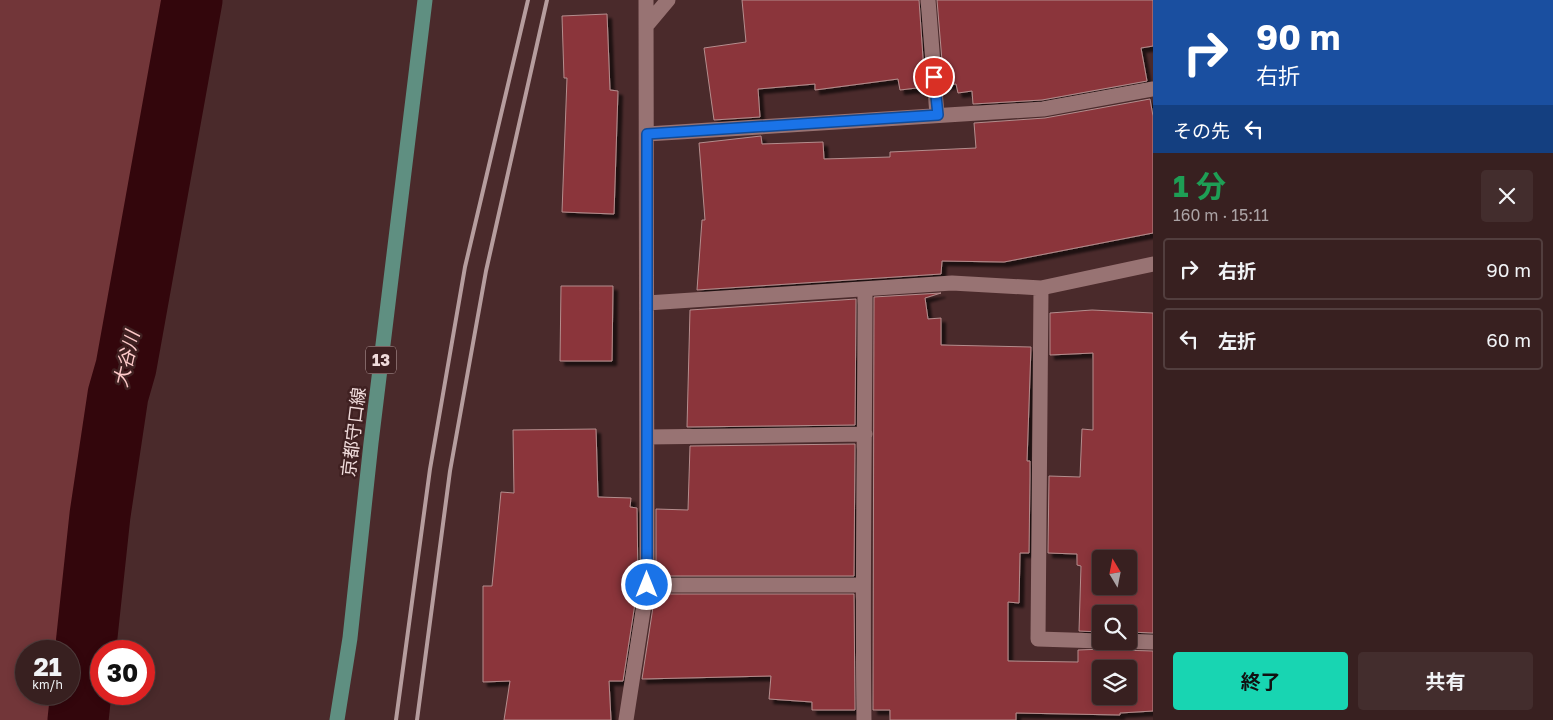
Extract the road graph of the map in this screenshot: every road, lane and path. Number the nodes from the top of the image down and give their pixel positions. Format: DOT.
graph roads {
  1 [pos="425,0"];
  2 [pos="646,0"];
  3 [pos="668,0"];
  4 [pos="928,0"];
  5 [pos="648,25"];
  6 [pos="1153,89"];
  7 [pos="938,115"];
  8 [pos="647,134"];
  9 [pos="1153,264"];
  10 [pos="1041,288"];
  11 [pos="865,290"];
  12 [pos="647,303"];
  13 [pos="865,434"];
  14 [pos="647,437"];
  15 [pos="647,585"];
  16 [pos="862,585"];
  17 [pos="1092,641"];
  18 [pos="1137,642"];
  19 [pos="1153,642"];
  20 [pos="337,720"];
  21 [pos="626,720"];
  22 [pos="864,720"];
  1 -- 20 [label="main road, 京都守口線 / 13"];
  2 -- 5 [label="street"];
  3 -- 5 [label="street"];
  4 -- 7 [label="street"];
  5 -- 8 [label="street"];
  6 -- 7 [label="street"];
  7 -- 8 [label="street"];
  8 -- 12 [label="street"];
  9 -- 10 [label="street"];
  10 -- 11 [label="street"];
  10 -- 17 [label="street"];
  11 -- 12 [label="street"];
  11 -- 13 [label="street"];
  12 -- 14 [label="street"];
  13 -- 14 [label="street"];
  13 -- 16 [label="street"];
  14 -- 15 [label="street"];
  15 -- 16 [label="street"];
  15 -- 21 [label="street"];
  16 -- 22 [label="street"];
  18 -- 19 [label="street"];
}
